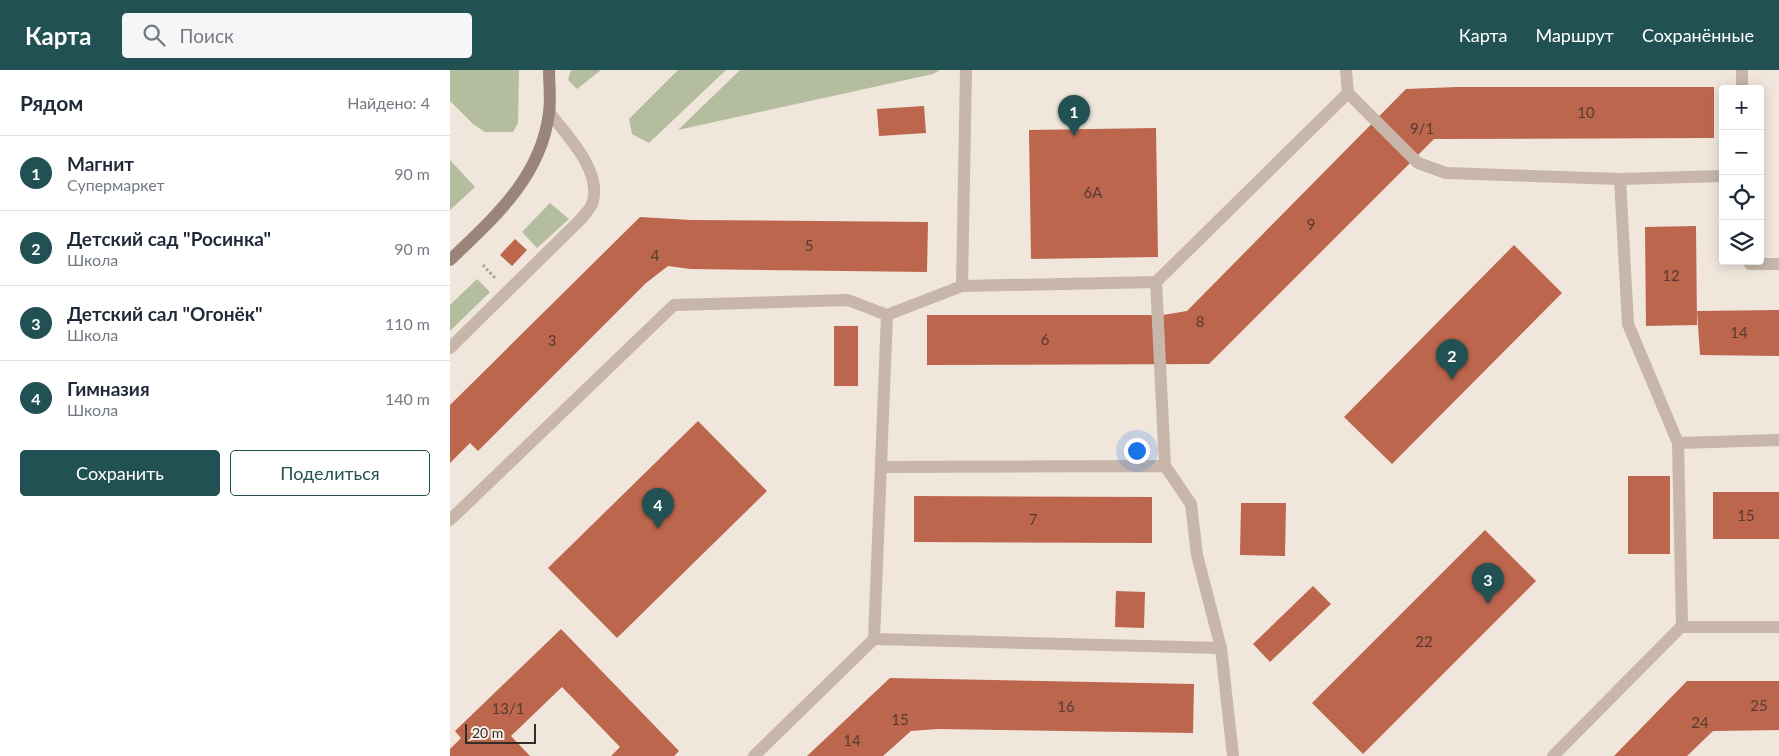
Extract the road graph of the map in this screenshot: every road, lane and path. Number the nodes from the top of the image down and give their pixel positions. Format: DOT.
graph roads {
  1 [pos="549,70"];
  2 [pos="966,70"];
  3 [pos="1346,70"];
  4 [pos="1742,70"];
  5 [pos="1742,85"];
  6 [pos="1348,93"];
  7 [pos="550,112"];
  8 [pos="1719,176"];
  9 [pos="1620,178"];
  10 [pos="450,260"];
  11 [pos="1764,264"];
  12 [pos="1779,264"];
  13 [pos="1156,282"];
  14 [pos="962,286"];
  15 [pos="888,315"];
  16 [pos="450,348"];
  17 [pos="1779,440"];
  18 [pos="1678,443"];
  19 [pos="1164,466"];
  20 [pos="881,468"];
  21 [pos="450,520"];
  22 [pos="1682,627"];
  23 [pos="1779,627"];
  24 [pos="874,639"];
  25 [pos="1221,648"];
  26 [pos="754,756"];
  27 [pos="1233,756"];
  28 [pos="1553,756"];
  1 -- 7 [label="street"];
  2 -- 14 [label="lane"];
  3 -- 6 [label="lane"];
  4 -- 5 [label="lane"];
  6 -- 9 [label="lane"];
  6 -- 13 [label="lane"];
  7 -- 10 [label="street"];
  7 -- 16 [label="lane"];
  8 -- 9 [label="lane"];
  9 -- 18 [label="lane"];
  11 -- 12 [label="lane"];
  13 -- 14 [label="lane"];
  13 -- 19 [label="lane"];
  14 -- 15 [label="lane"];
  15 -- 20 [label="lane"];
  15 -- 21 [label="lane"];
  17 -- 18 [label="lane"];
  18 -- 22 [label="lane"];
  19 -- 20 [label="lane"];
  19 -- 25 [label="lane"];
  20 -- 24 [label="lane"];
  22 -- 23 [label="lane"];
  22 -- 28 [label="lane"];
  24 -- 25 [label="lane"];
  24 -- 26 [label="lane"];
  25 -- 27 [label="lane"];
}
